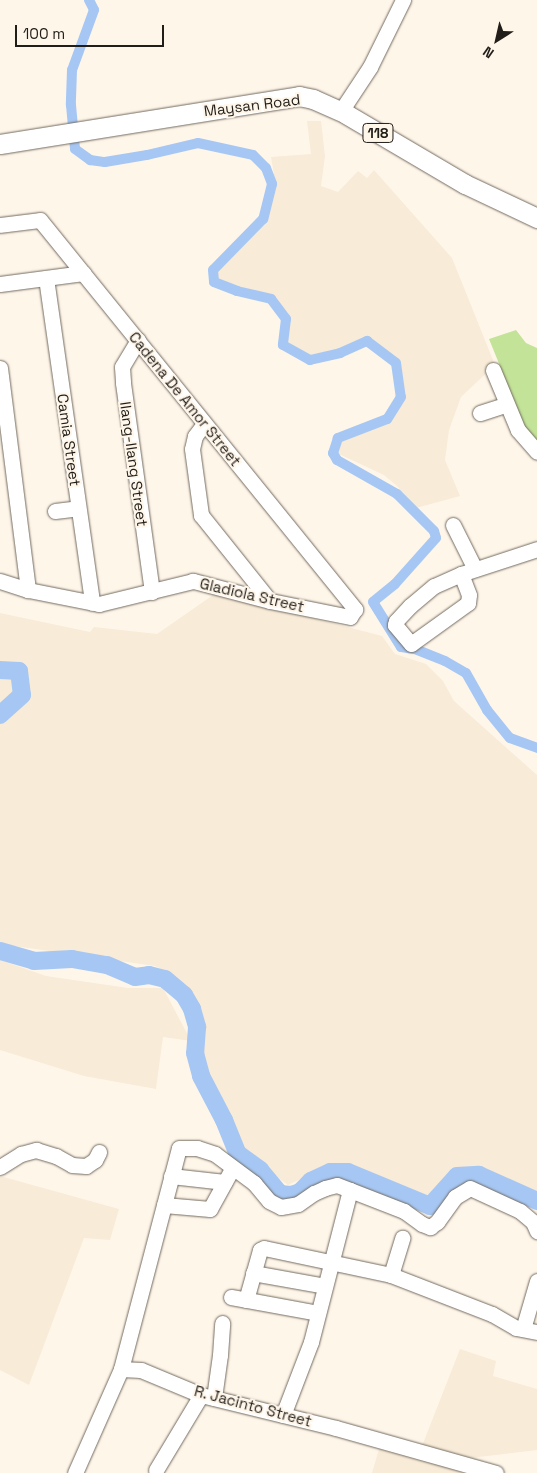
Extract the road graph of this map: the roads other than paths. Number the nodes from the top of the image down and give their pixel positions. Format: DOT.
graph roads {
  1 [pos="403,0"];
  2 [pos="342,110"];
  3 [pos="0,144"];
  4 [pos="537,218"];
  5 [pos="0,226"];
  6 [pos="83,273"];
  7 [pos="46,278"];
  8 [pos="0,284"];
  9 [pos="138,340"];
  10 [pos="0,368"];
  11 [pos="493,370"];
  12 [pos="507,404"];
  13 [pos="480,413"];
  14 [pos="204,424"];
  15 [pos="537,452"];
  16 [pos="78,508"];
  17 [pos="55,511"];
  18 [pos="453,524"];
  19 [pos="537,549"];
  20 [pos="468,572"];
  21 [pos="0,581"];
  22 [pos="28,590"];
  23 [pos="152,592"];
  24 [pos="270,601"];
  25 [pos="92,602"];
  26 [pos="355,609"];
  27 [pos="99,1152"];
  28 [pos="0,1167"];
  29 [pos="228,1175"];
  30 [pos="172,1176"];
  31 [pos="350,1190"];
  32 [pos="164,1205"];
  33 [pos="537,1231"];
  34 [pos="402,1238"];
  35 [pos="332,1262"];
  36 [pos="253,1273"];
  37 [pos="391,1275"];
  38 [pos="537,1281"];
  39 [pos="325,1286"];
  40 [pos="318,1313"];
  41 [pos="222,1323"];
  42 [pos="530,1330"];
  43 [pos="122,1369"];
  44 [pos="207,1397"];
  45 [pos="283,1415"];
  46 [pos="156,1470"];
  47 [pos="75,1473"];
  48 [pos="496,1473"];
  1 -- 2 [label="street"];
  2 -- 3 [label="main road, Maysan Road / 118"];
  2 -- 4 [label="main road, Maysan Road / 118"];
  5 -- 6 [label="street, Cadena De Amor Street"];
  6 -- 7 [label="street"];
  6 -- 9 [label="street, Cadena De Amor Street"];
  7 -- 8 [label="street"];
  7 -- 16 [label="street, Camia Street"];
  9 -- 14 [label="street, Cadena De Amor Street"];
  9 -- 23 [label="street, Ilang-Ilang Street"];
  10 -- 22 [label="street"];
  11 -- 12 [label="street"];
  12 -- 13 [label="street"];
  12 -- 15 [label="street"];
  14 -- 24 [label="street"];
  14 -- 26 [label="street, Cadena De Amor Street"];
  16 -- 17 [label="street"];
  16 -- 25 [label="street, Camia Street"];
  18 -- 20 [label="street"];
  19 -- 20 [label="street"];
  20 -- 20 [label="street"];
  21 -- 22 [label="street, Gladiola Street"];
  22 -- 25 [label="street, Gladiola Street"];
  23 -- 24 [label="street, Gladiola Street"];
  23 -- 25 [label="street, Gladiola Street"];
  24 -- 26 [label="street, Gladiola Street"];
  27 -- 28 [label="street"];
  29 -- 30 [label="street"];
  29 -- 30 [label="street"];
  29 -- 31 [label="street"];
  29 -- 32 [label="street"];
  30 -- 32 [label="street"];
  31 -- 33 [label="street"];
  31 -- 35 [label="street"];
  32 -- 43 [label="street"];
  34 -- 37 [label="street"];
  35 -- 36 [label="street"];
  35 -- 37 [label="street"];
  35 -- 39 [label="street"];
  36 -- 39 [label="street"];
  36 -- 40 [label="street"];
  37 -- 42 [label="street"];
  38 -- 42 [label="street"];
  39 -- 40 [label="street"];
  40 -- 45 [label="street"];
  41 -- 44 [label="street"];
  43 -- 44 [label="street, R. Jacinto Street"];
  43 -- 47 [label="street"];
  44 -- 45 [label="street, R. Jacinto Street"];
  44 -- 46 [label="street"];
  45 -- 48 [label="street, R. Jacinto Street"];
}
